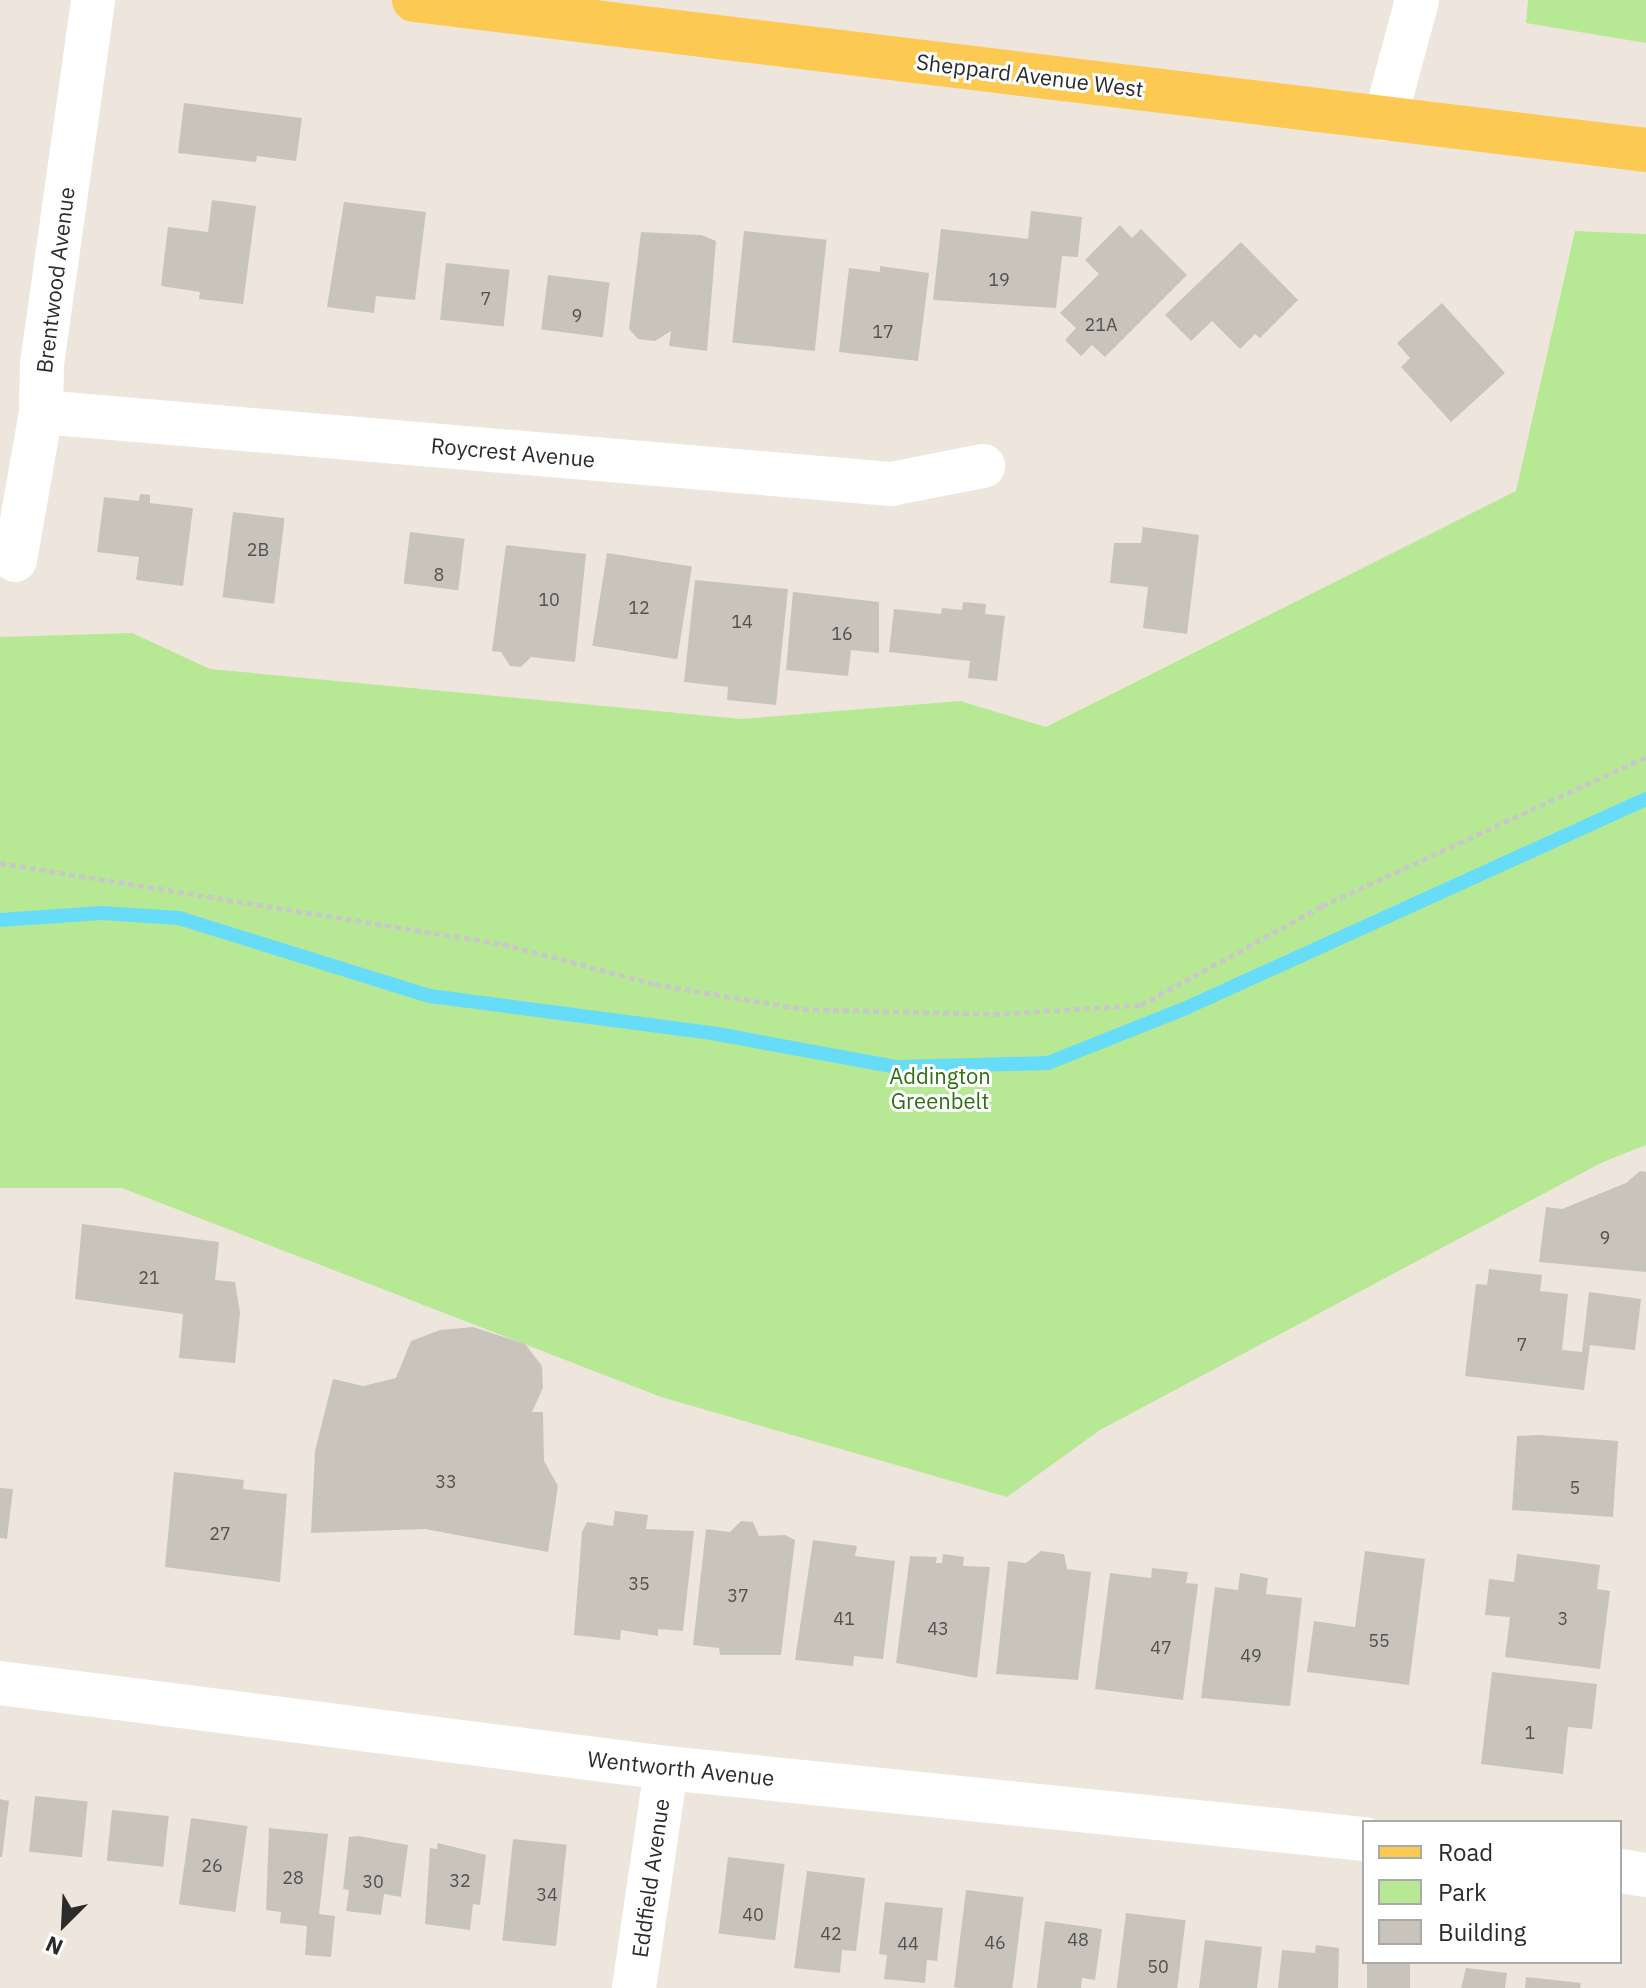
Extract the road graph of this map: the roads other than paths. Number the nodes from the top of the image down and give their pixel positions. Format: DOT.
graph roads {
  1 [pos="93,0"];
  2 [pos="414,0"];
  3 [pos="1417,0"];
  4 [pos="1385,119"];
  5 [pos="1646,150"];
  6 [pos="41,412"];
  7 [pos="983,466"];
  8 [pos="15,560"];
  9 [pos="0,1683"];
  10 [pos="666,1768"];
  11 [pos="1362,1839"];
  12 [pos="1622,1871"];
  13 [pos="1646,1875"];
  14 [pos="634,1988"];
  1 -- 6 [label="street, Brentwood Avenue"];
  2 -- 4 [label="main road, Sheppard Avenue West"];
  3 -- 4 [label="street"];
  4 -- 5 [label="main road, Sheppard Avenue West"];
  6 -- 7 [label="street, Roycrest Avenue"];
  6 -- 8 [label="street, Brentwood Avenue"];
  9 -- 10 [label="street, Wentworth Avenue"];
  10 -- 11 [label="street, Wentworth Avenue"];
  10 -- 14 [label="street, Eddfield Avenue"];
  12 -- 13 [label="street"];
}
